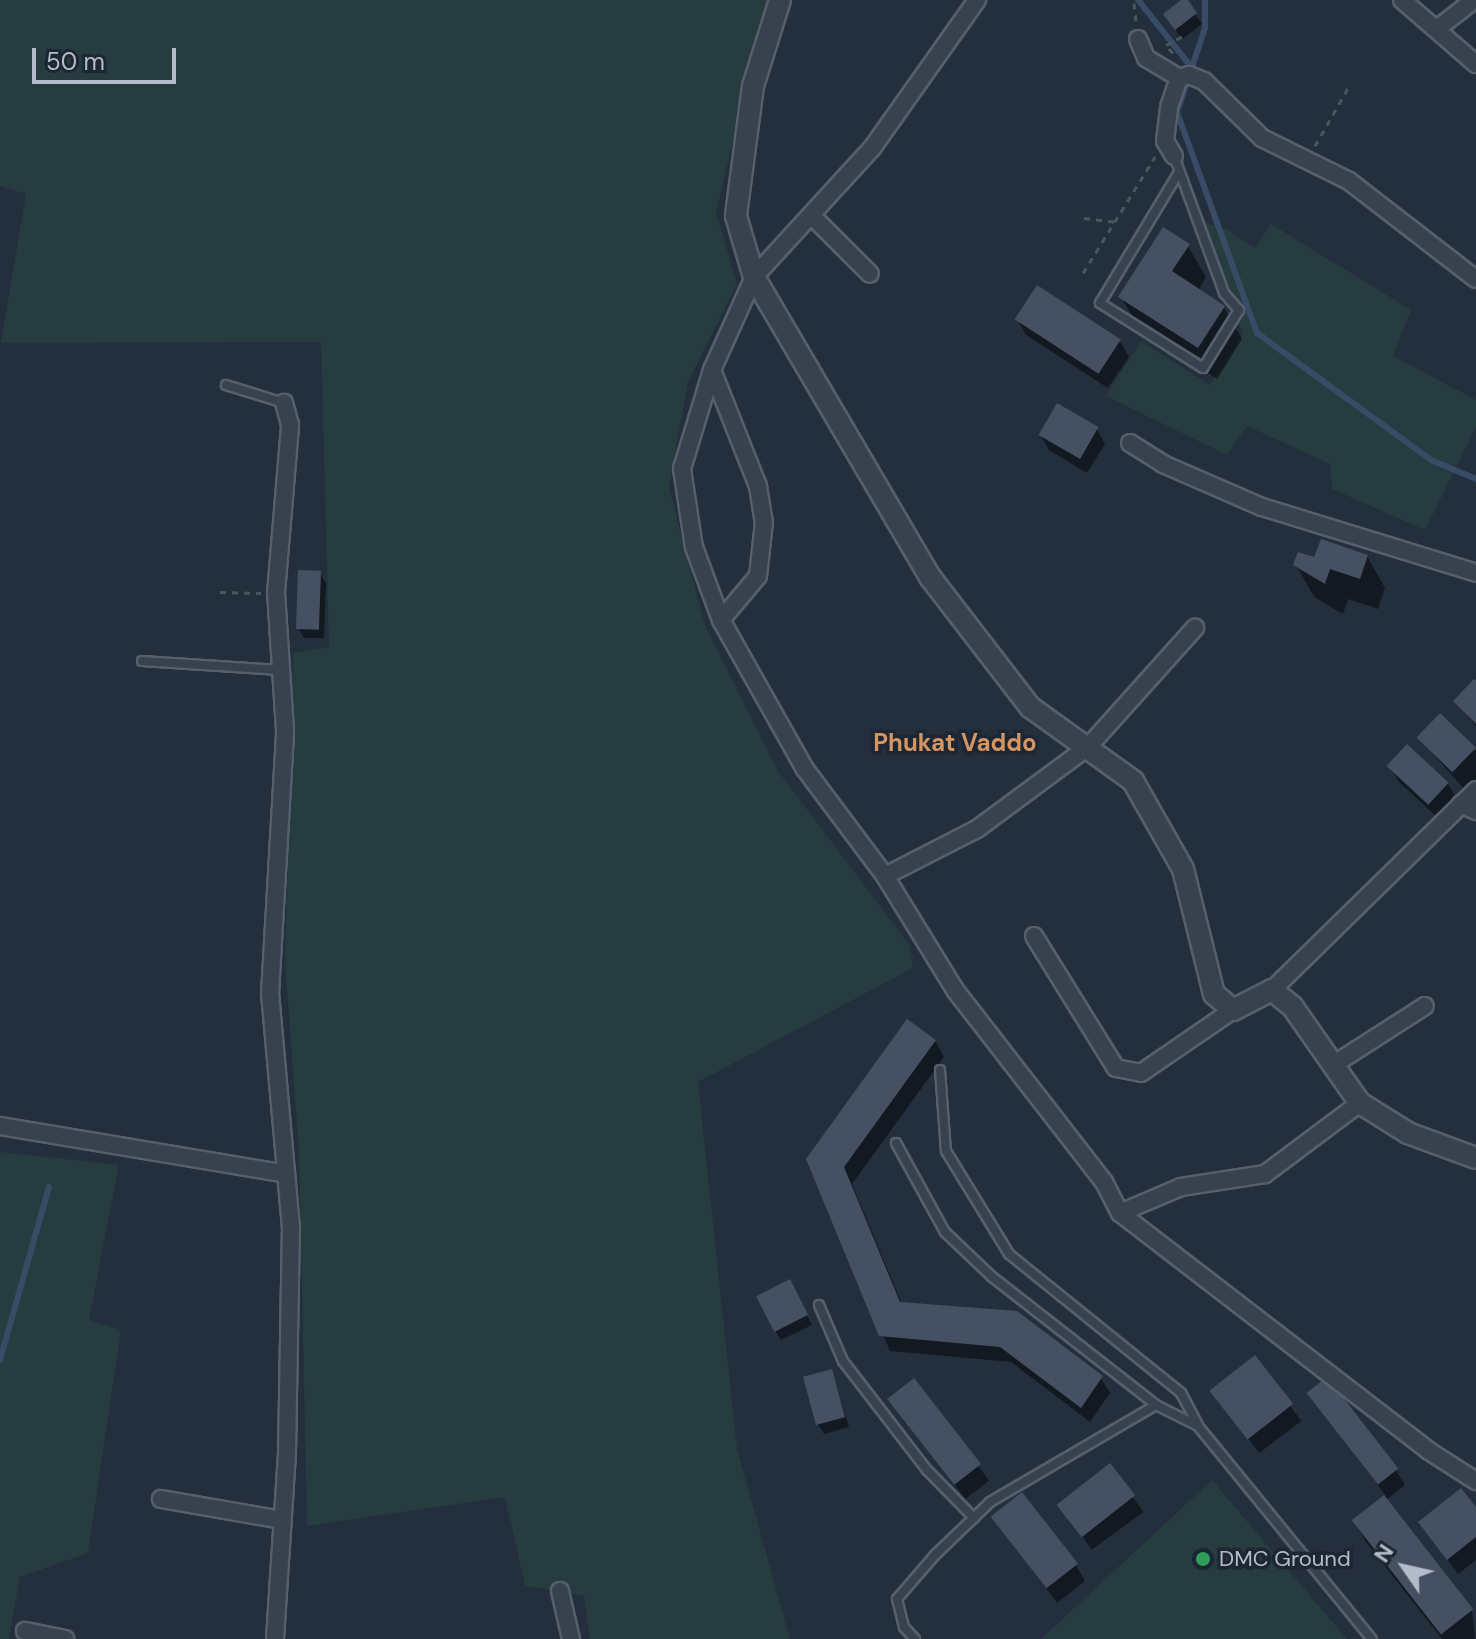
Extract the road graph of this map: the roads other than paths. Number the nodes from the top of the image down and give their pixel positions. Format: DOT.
graph roads {
  1 [pos="780,0"];
  2 [pos="977,0"];
  3 [pos="1402,0"];
  4 [pos="1474,0"];
  5 [pos="1438,28"];
  6 [pos="1138,39"];
  7 [pos="1476,64"];
  8 [pos="1184,76"];
  9 [pos="1176,164"];
  10 [pos="811,215"];
  11 [pos="870,274"];
  12 [pos="754,277"];
  13 [pos="1476,279"];
  14 [pos="712,370"];
  15 [pos="226,385"];
  16 [pos="284,403"];
  17 [pos="1130,443"];
  18 [pos="1476,573"];
  19 [pos="721,620"];
  20 [pos="1195,628"];
  21 [pos="142,661"];
  22 [pos="281,670"];
  23 [pos="1089,746"];
  24 [pos="1476,790"];
  25 [pos="1469,807"];
  26 [pos="885,876"];
  27 [pos="1034,936"];
  28 [pos="1272,990"];
  29 [pos="1425,1006"];
  30 [pos="1233,1010"];
  31 [pos="1333,1065"];
  32 [pos="940,1070"];
  33 [pos="1360,1103"];
  34 [pos="0,1126"];
  35 [pos="896,1143"];
  36 [pos="1476,1158"];
  37 [pos="286,1174"];
  38 [pos="1120,1213"];
  39 [pos="819,1305"];
  40 [pos="1156,1405"];
  41 [pos="1198,1426"];
  42 [pos="1476,1481"];
  43 [pos="161,1499"];
  44 [pos="974,1518"];
  45 [pos="282,1520"];
  46 [pos="560,1591"];
  47 [pos="25,1631"];
  48 [pos="65,1639"];
  49 [pos="275,1639"];
  50 [pos="571,1639"];
  51 [pos="915,1639"];
  52 [pos="1372,1639"];
  1 -- 12 [label="street"];
  2 -- 10 [label="street"];
  3 -- 5 [label="street"];
  4 -- 5 [label="street"];
  5 -- 7 [label="street"];
  6 -- 8 [label="street"];
  8 -- 9 [label="street"];
  8 -- 13 [label="street"];
  9 -- 9 [label="lane"];
  10 -- 11 [label="street"];
  10 -- 12 [label="street"];
  12 -- 14 [label="street"];
  12 -- 23 [label="street"];
  14 -- 19 [label="street"];
  14 -- 19 [label="street"];
  15 -- 16 [label="lane"];
  16 -- 22 [label="street"];
  17 -- 18 [label="street"];
  19 -- 26 [label="street"];
  20 -- 23 [label="street"];
  21 -- 22 [label="lane"];
  22 -- 37 [label="street"];
  23 -- 26 [label="street"];
  23 -- 30 [label="street"];
  24 -- 25 [label="street"];
  25 -- 28 [label="street"];
  26 -- 38 [label="street"];
  27 -- 30 [label="street"];
  28 -- 30 [label="street"];
  28 -- 31 [label="street"];
  29 -- 31 [label="street"];
  31 -- 33 [label="street"];
  32 -- 41 [label="lane"];
  33 -- 36 [label="street"];
  33 -- 38 [label="street"];
  34 -- 37 [label="street"];
  35 -- 40 [label="lane"];
  37 -- 45 [label="street"];
  38 -- 42 [label="street"];
  39 -- 44 [label="lane"];
  40 -- 41 [label="lane"];
  40 -- 44 [label="lane"];
  41 -- 52 [label="lane"];
  43 -- 45 [label="street"];
  44 -- 51 [label="lane"];
  45 -- 49 [label="street"];
  46 -- 50 [label="street"];
  47 -- 48 [label="street"];
}
